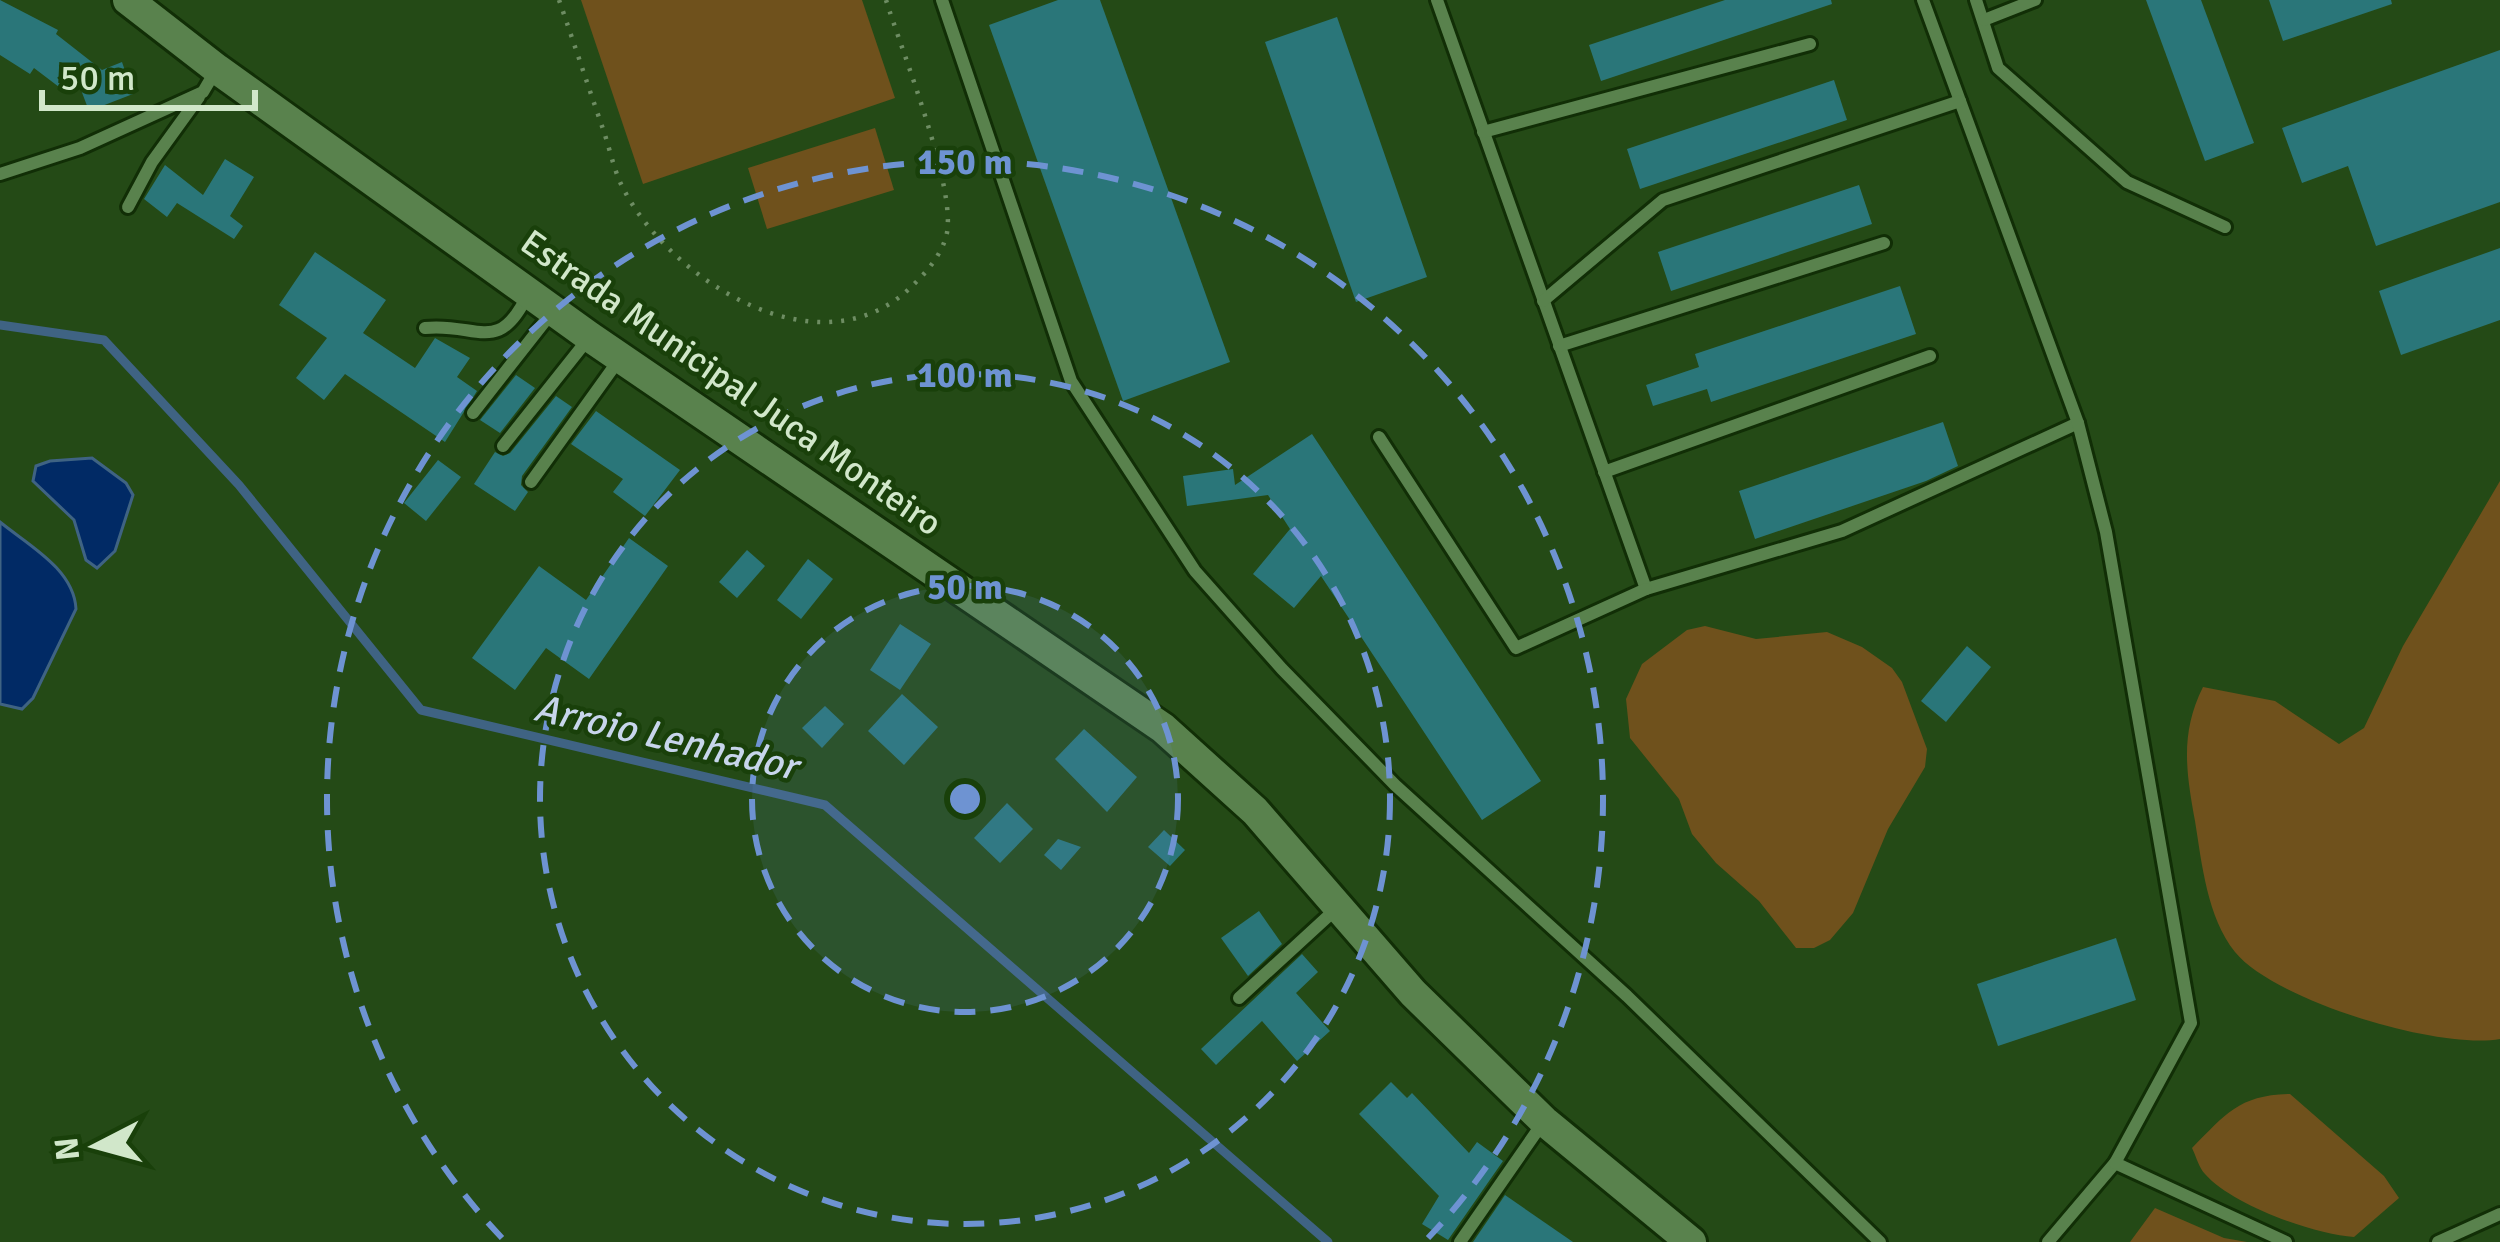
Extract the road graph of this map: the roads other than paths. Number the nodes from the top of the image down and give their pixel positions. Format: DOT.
graph roads {
  1 [pos="128,0"];
  2 [pos="942,0"];
  3 [pos="1437,0"];
  4 [pos="1923,0"];
  5 [pos="1976,0"];
  6 [pos="2036,0"];
  7 [pos="1984,20"];
  8 [pos="1810,44"];
  9 [pos="210,81"];
  10 [pos="1960,101"];
  11 [pos="1483,132"];
  12 [pos="0,174"];
  13 [pos="128,207"];
  14 [pos="2225,227"];
  15 [pos="1884,243"];
  16 [pos="1543,301"];
  17 [pos="541,302"];
  18 [pos="425,328"];
  19 [pos="590,337"];
  20 [pos="1559,346"];
  21 [pos="622,356"];
  22 [pos="1930,356"];
  23 [pos="473,413"];
  24 [pos="2078,423"];
  25 [pos="1379,436"];
  26 [pos="503,446"];
  27 [pos="1604,472"];
  28 [pos="531,482"];
  29 [pos="1646,589"];
  30 [pos="1338,908"];
  31 [pos="1240,998"];
  32 [pos="1544,1121"];
  33 [pos="2115,1162"];
  34 [pos="2500,1214"];
  35 [pos="1460,1242"];
  36 [pos="1691,1242"];
  37 [pos="1880,1242"];
  38 [pos="2048,1242"];
  39 [pos="2286,1242"];
  40 [pos="2438,1242"];
  1 -- 9 [label="street, Estrada Municipal Juca Monteiro"];
  2 -- 37 [label="lane"];
  3 -- 11 [label="lane"];
  4 -- 10 [label="lane"];
  5 -- 7 [label="lane"];
  6 -- 7 [label="lane"];
  7 -- 14 [label="lane"];
  8 -- 11 [label="lane"];
  9 -- 12 [label="lane"];
  9 -- 13 [label="lane"];
  9 -- 17 [label="street, Estrada Municipal Juca Monteiro"];
  10 -- 16 [label="lane"];
  10 -- 24 [label="lane"];
  11 -- 16 [label="lane"];
  15 -- 20 [label="lane"];
  16 -- 20 [label="lane"];
  17 -- 18 [label="lane"];
  17 -- 19 [label="street, Estrada Municipal Juca Monteiro"];
  17 -- 23 [label="lane"];
  19 -- 21 [label="street, Estrada Municipal Juca Monteiro"];
  19 -- 26 [label="lane"];
  20 -- 27 [label="lane"];
  21 -- 28 [label="lane"];
  21 -- 30 [label="street, Estrada Municipal Juca Monteiro"];
  22 -- 27 [label="lane"];
  24 -- 29 [label="lane"];
  24 -- 33 [label="lane"];
  25 -- 29 [label="lane"];
  27 -- 29 [label="lane"];
  30 -- 31 [label="lane"];
  30 -- 32 [label="street, Estrada Municipal Juca Monteiro"];
  32 -- 35 [label="lane"];
  32 -- 36 [label="street, Estrada Municipal Juca Monteiro"];
  33 -- 38 [label="lane"];
  33 -- 39 [label="lane"];
  34 -- 40 [label="lane"];
}
